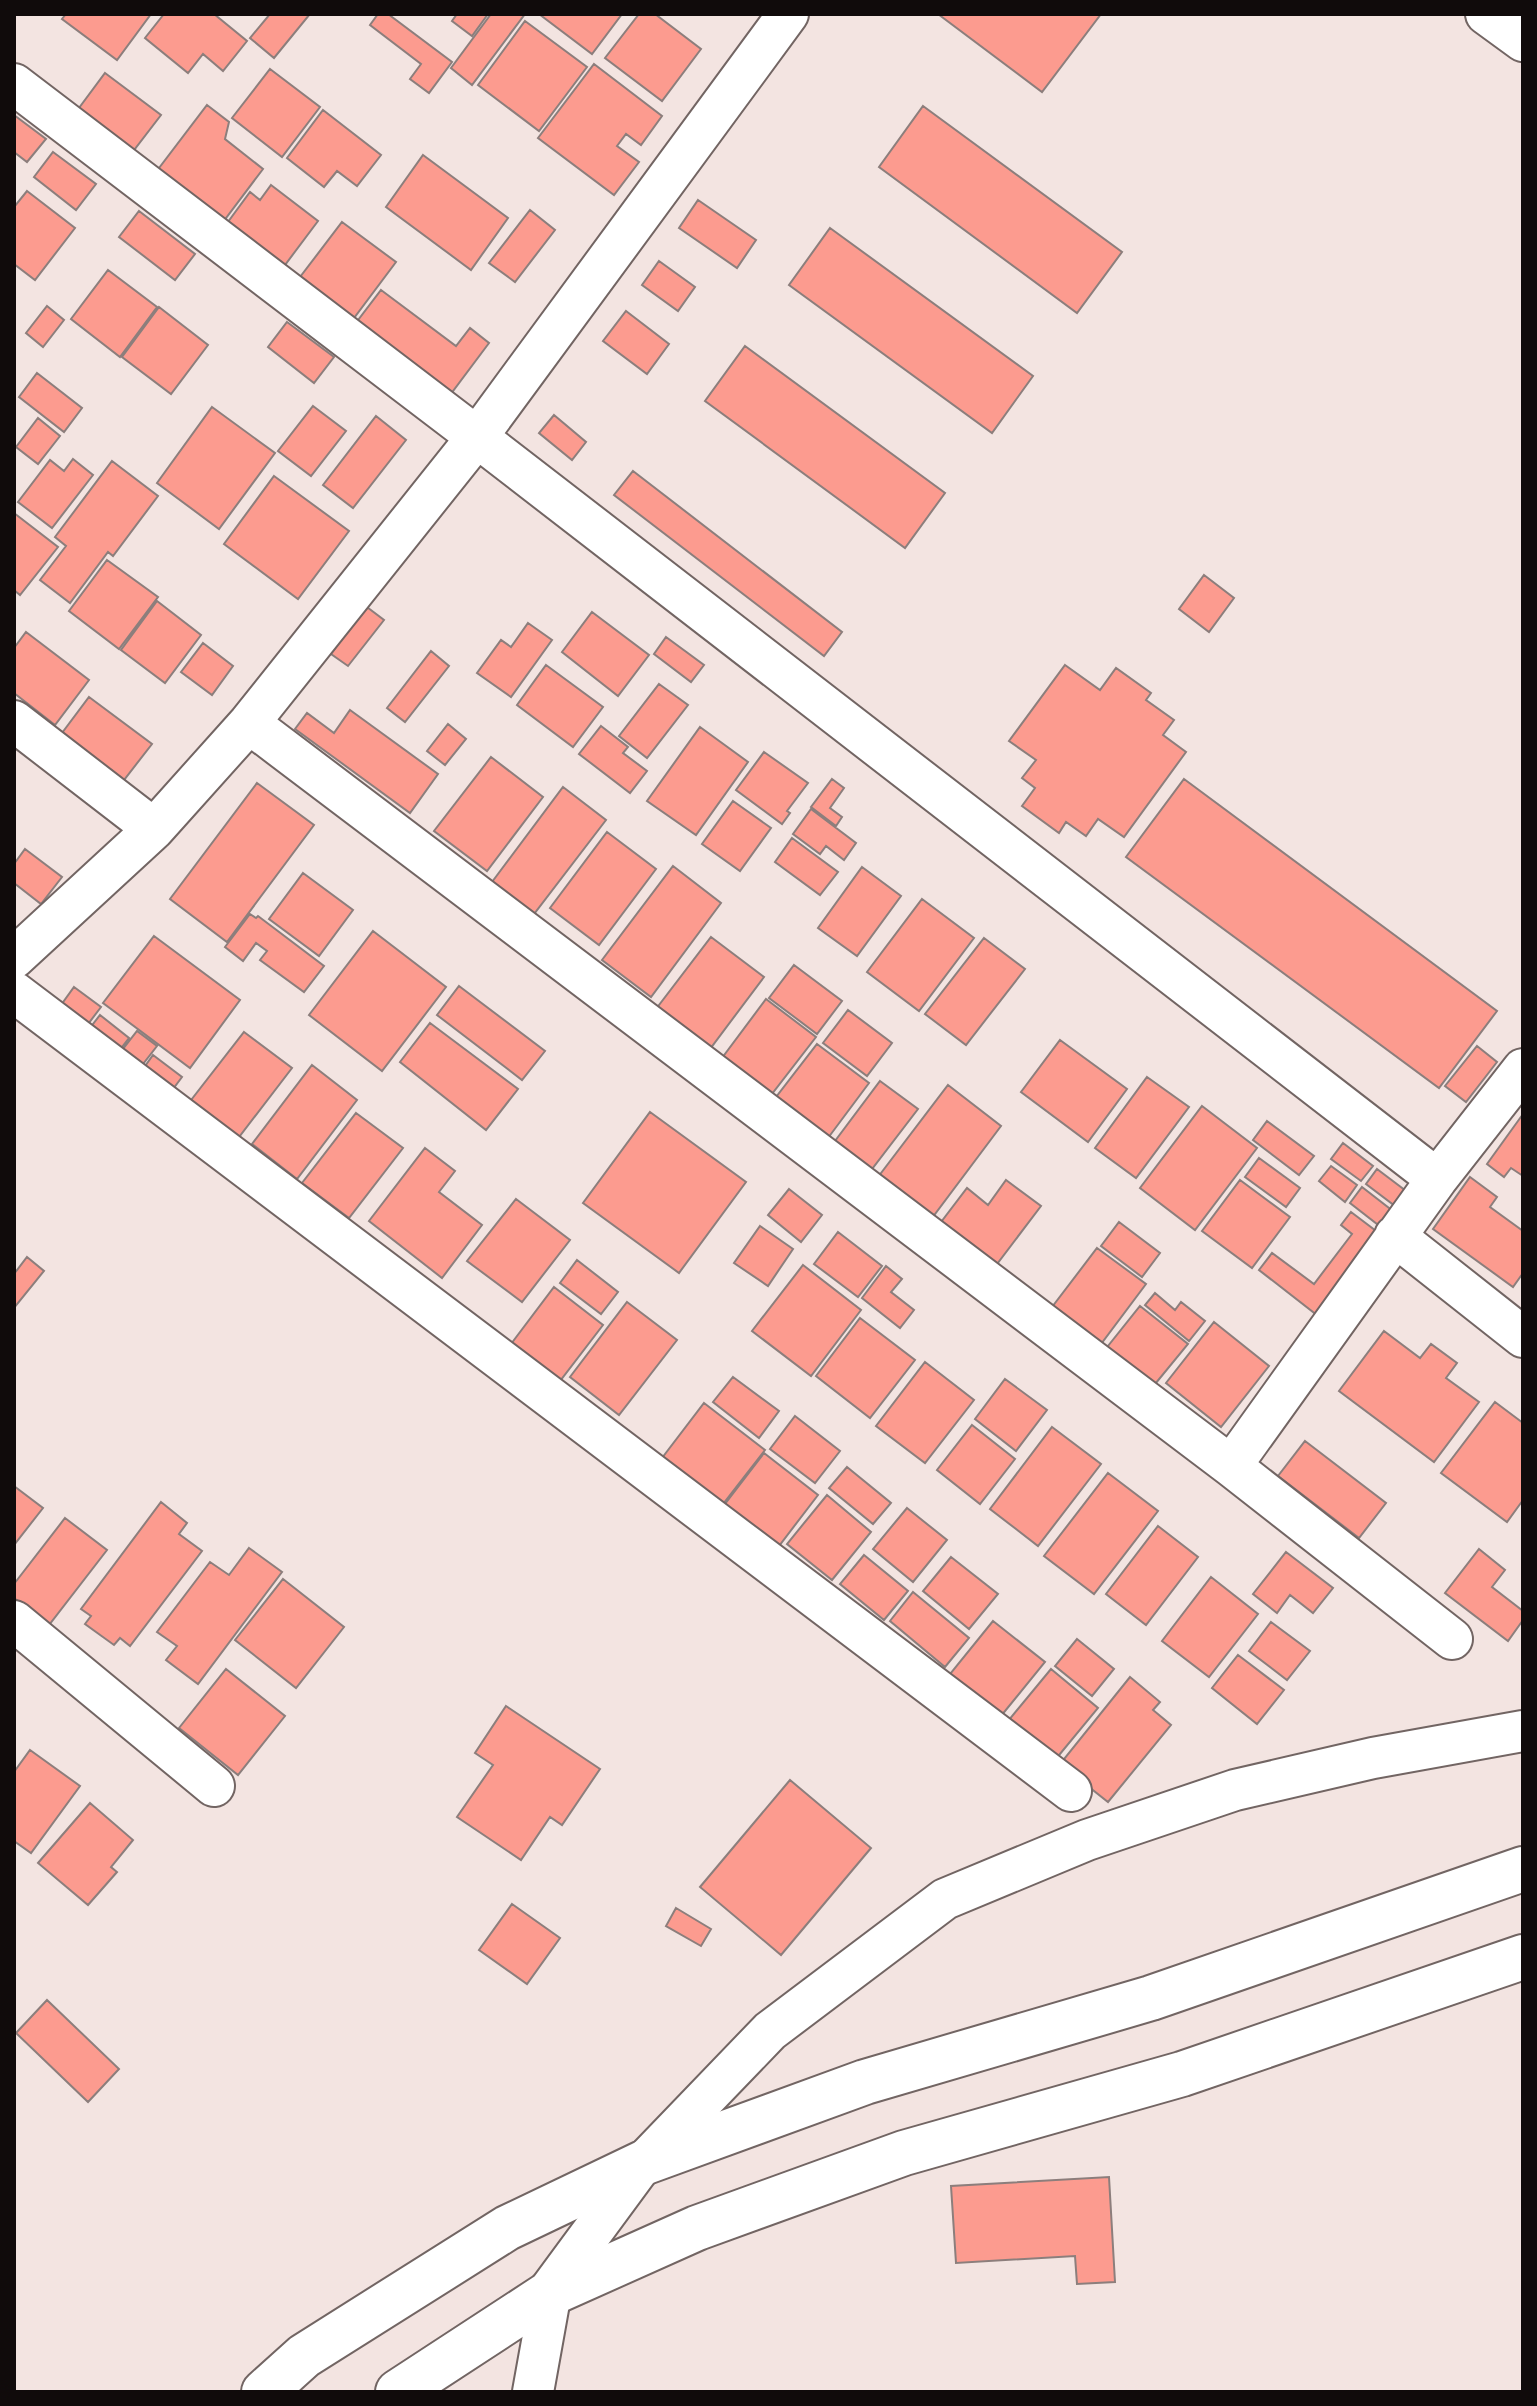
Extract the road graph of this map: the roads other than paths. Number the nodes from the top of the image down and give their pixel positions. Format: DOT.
graph roads {
  1 [pos="1486,14"];
  2 [pos="782,16"];
  3 [pos="1523,41"];
  4 [pos="14,84"];
  5 [pos="477,437"];
  6 [pos="14,721"];
  7 [pos="249,723"];
  8 [pos="154,829"];
  9 [pos="14,958"];
  10 [pos="14,992"];
  11 [pos="1523,1069"];
  12 [pos="1437,1179"];
  13 [pos="1395,1236"];
  14 [pos="1523,1337"];
  15 [pos="1231,1466"];
  16 [pos="14,1621"];
  17 [pos="1452,1639"];
  18 [pos="1523,1731"];
  19 [pos="214,1786"];
  20 [pos="1071,1791"];
  21 [pos="1523,1869"];
  22 [pos="1523,1957"];
  23 [pos="643,2163"];
  24 [pos="545,2296"];
  25 [pos="264,2392"];
  26 [pos="398,2392"];
  27 [pos="533,2392"];
  1 -- 3 [label="street"];
  2 -- 5 [label="street"];
  4 -- 5 [label="street"];
  5 -- 7 [label="street"];
  5 -- 12 [label="street"];
  6 -- 8 [label="street"];
  7 -- 8 [label="street"];
  7 -- 15 [label="street"];
  8 -- 9 [label="street"];
  10 -- 20 [label="street"];
  11 -- 12 [label="street"];
  12 -- 13 [label="street"];
  13 -- 14 [label="street"];
  13 -- 15 [label="street"];
  15 -- 17 [label="street"];
  16 -- 19 [label="street"];
  18 -- 23 [label="street"];
  21 -- 23 [label="main road"];
  22 -- 24 [label="main road"];
  23 -- 24 [label="street"];
  23 -- 25 [label="main road"];
  24 -- 26 [label="main road"];
  24 -- 27 [label="street"];
}
